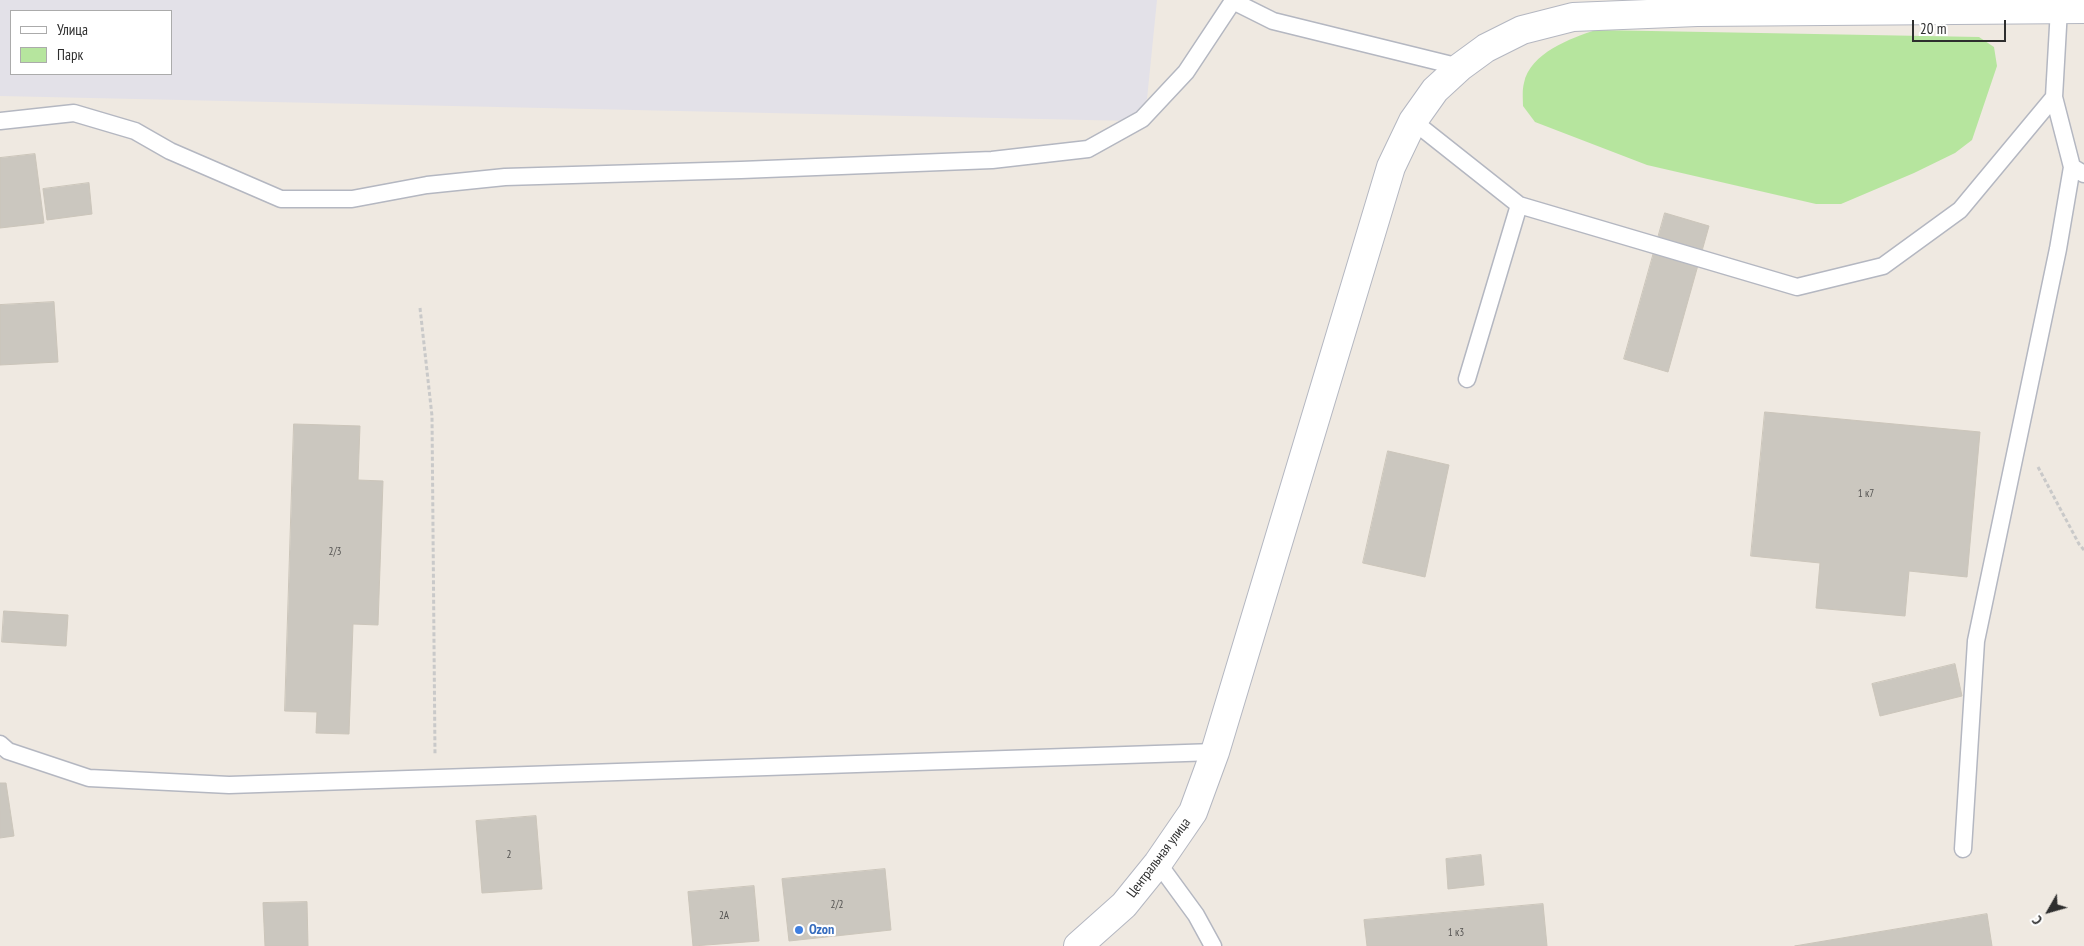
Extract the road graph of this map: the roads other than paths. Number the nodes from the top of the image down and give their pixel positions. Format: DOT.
graph roads {
  1 [pos="2072,9"];
  2 [pos="1460,67"];
  3 [pos="2054,97"];
  4 [pos="0,121"];
  5 [pos="1413,121"];
  6 [pos="2078,170"];
  7 [pos="1519,205"];
  8 [pos="1467,379"];
  9 [pos="0,744"];
  10 [pos="1215,752"];
  11 [pos="1963,849"];
  12 [pos="1158,863"];
  13 [pos="1078,946"];
  14 [pos="1213,946"];
  1 -- 2 [label="street, Центральная улица"];
  1 -- 3 [label="lane"];
  2 -- 4 [label="lane"];
  2 -- 5 [label="street, Центральная улица"];
  3 -- 6 [label="lane"];
  3 -- 7 [label="lane"];
  5 -- 7 [label="lane"];
  5 -- 10 [label="street, Центральная улица"];
  6 -- 11 [label="lane"];
  7 -- 8 [label="lane"];
  9 -- 10 [label="lane"];
  10 -- 12 [label="street, Центральная улица"];
  12 -- 13 [label="street, Центральная улица"];
  12 -- 14 [label="lane"];
}
